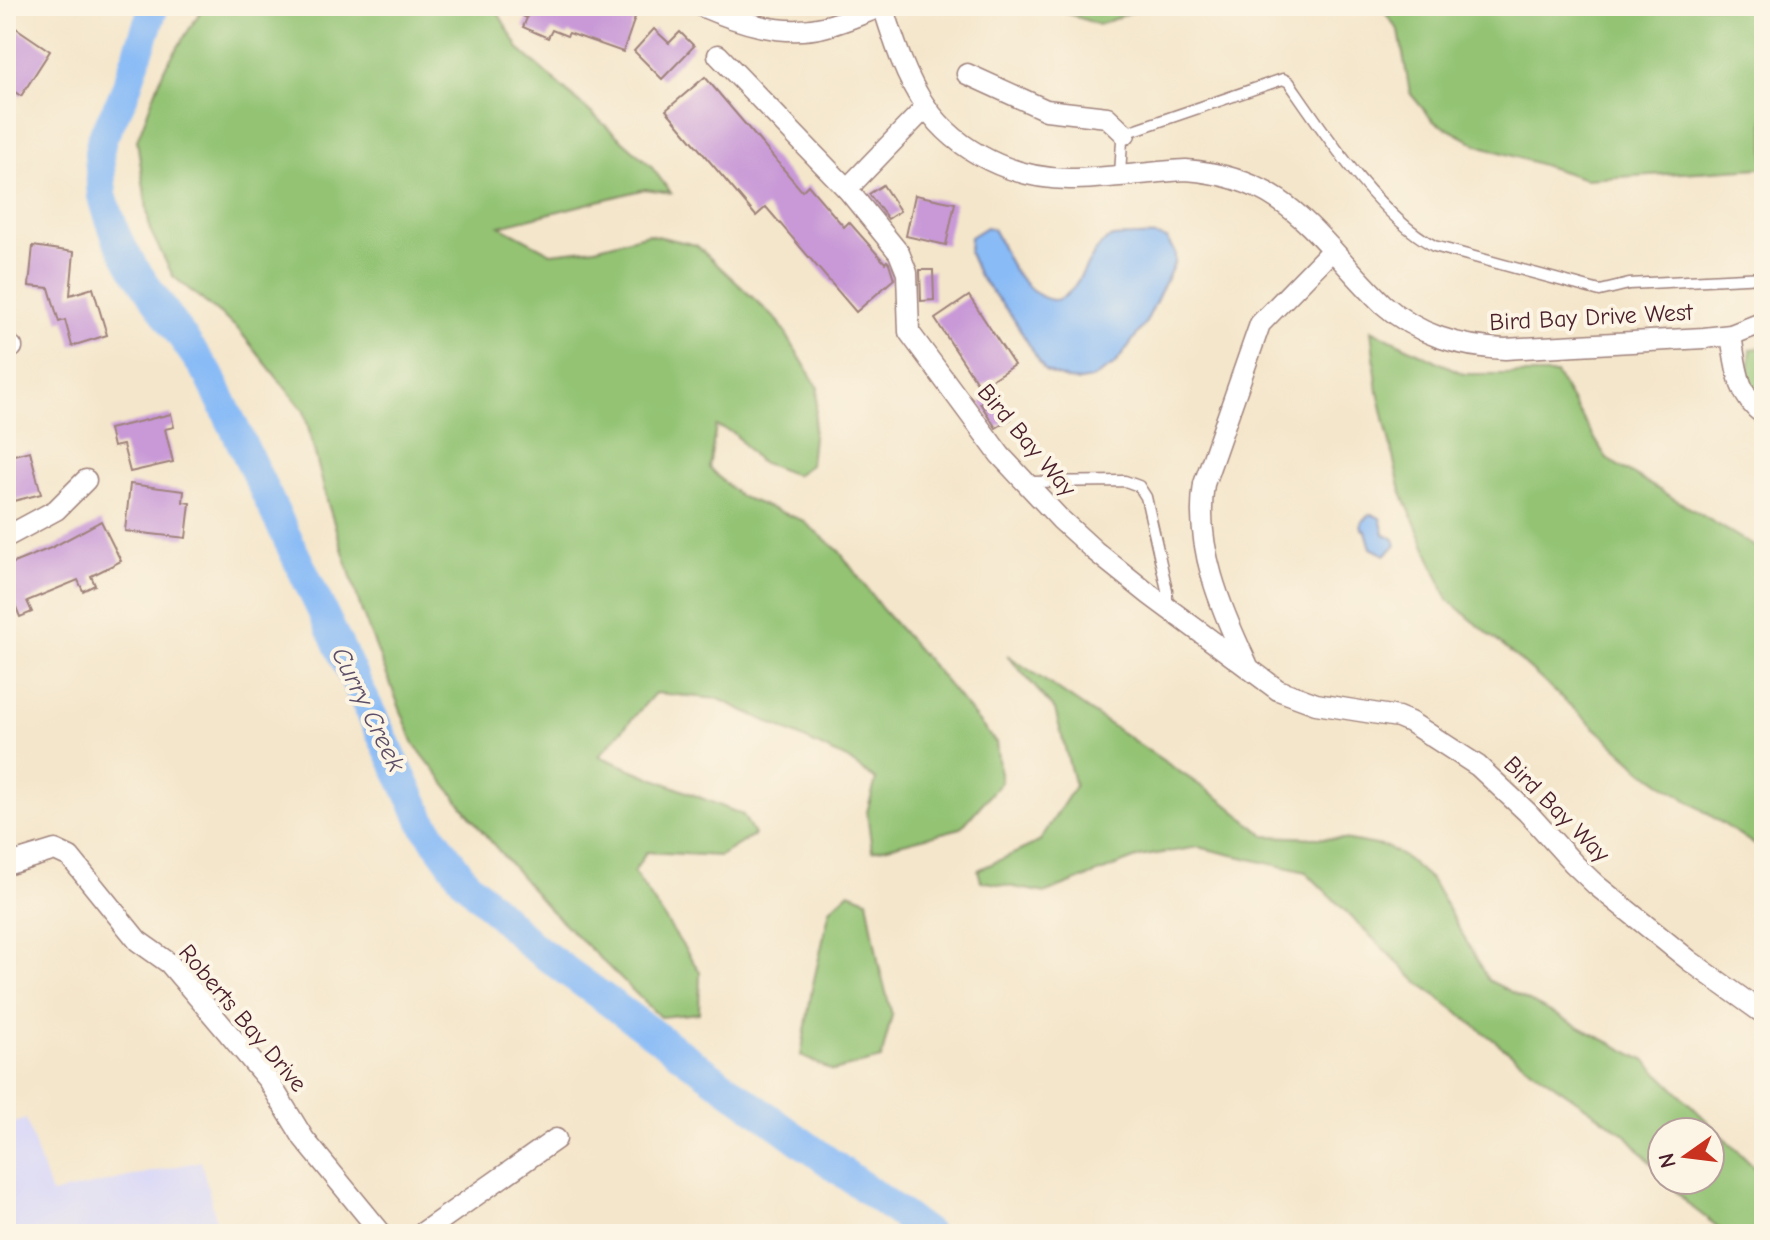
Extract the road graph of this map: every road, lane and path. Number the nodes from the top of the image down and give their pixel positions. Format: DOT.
graph roads {
  1 [pos="701,6"];
  2 [pos="883,6"];
  3 [pos="718,55"];
  4 [pos="967,74"];
  5 [pos="926,107"];
  6 [pos="1125,134"];
  7 [pos="1120,176"];
  8 [pos="847,189"];
  9 [pos="1332,250"];
  10 [pos="1764,277"];
  11 [pos="1764,322"];
  12 [pos="1731,335"];
  13 [pos="1764,336"];
  14 [pos="1764,415"];
  15 [pos="86,480"];
  16 [pos="1022,482"];
  17 [pos="6,537"];
  18 [pos="1167,606"];
  19 [pos="1248,667"];
  20 [pos="6,865"];
  21 [pos="1764,1014"];
  22 [pos="556,1139"];
  23 [pos="382,1234"];
  24 [pos="421,1234"];
  1 -- 2 [label="street"];
  2 -- 5 [label="street, Bird Bay Drive West"];
  3 -- 8 [label="street, Bird Bay Way"];
  4 -- 6 [label="street"];
  5 -- 7 [label="street, Bird Bay Drive West"];
  5 -- 8 [label="street"];
  6 -- 7 [label="lane"];
  6 -- 10 [label="lane"];
  7 -- 9 [label="street, Bird Bay Drive West"];
  8 -- 16 [label="street, Bird Bay Way"];
  9 -- 12 [label="street, Bird Bay Drive West"];
  9 -- 19 [label="street, Bird Bay Way"];
  11 -- 12 [label="street, Bird Bay Drive West"];
  12 -- 13 [label="street"];
  12 -- 14 [label="street"];
  15 -- 17 [label="street"];
  16 -- 18 [label="street, Bird Bay Way"];
  16 -- 18 [label="lane"];
  18 -- 19 [label="street, Bird Bay Way"];
  19 -- 21 [label="street, Bird Bay Way"];
  20 -- 23 [label="street, Roberts Bay Drive"];
  22 -- 24 [label="street"];
}
